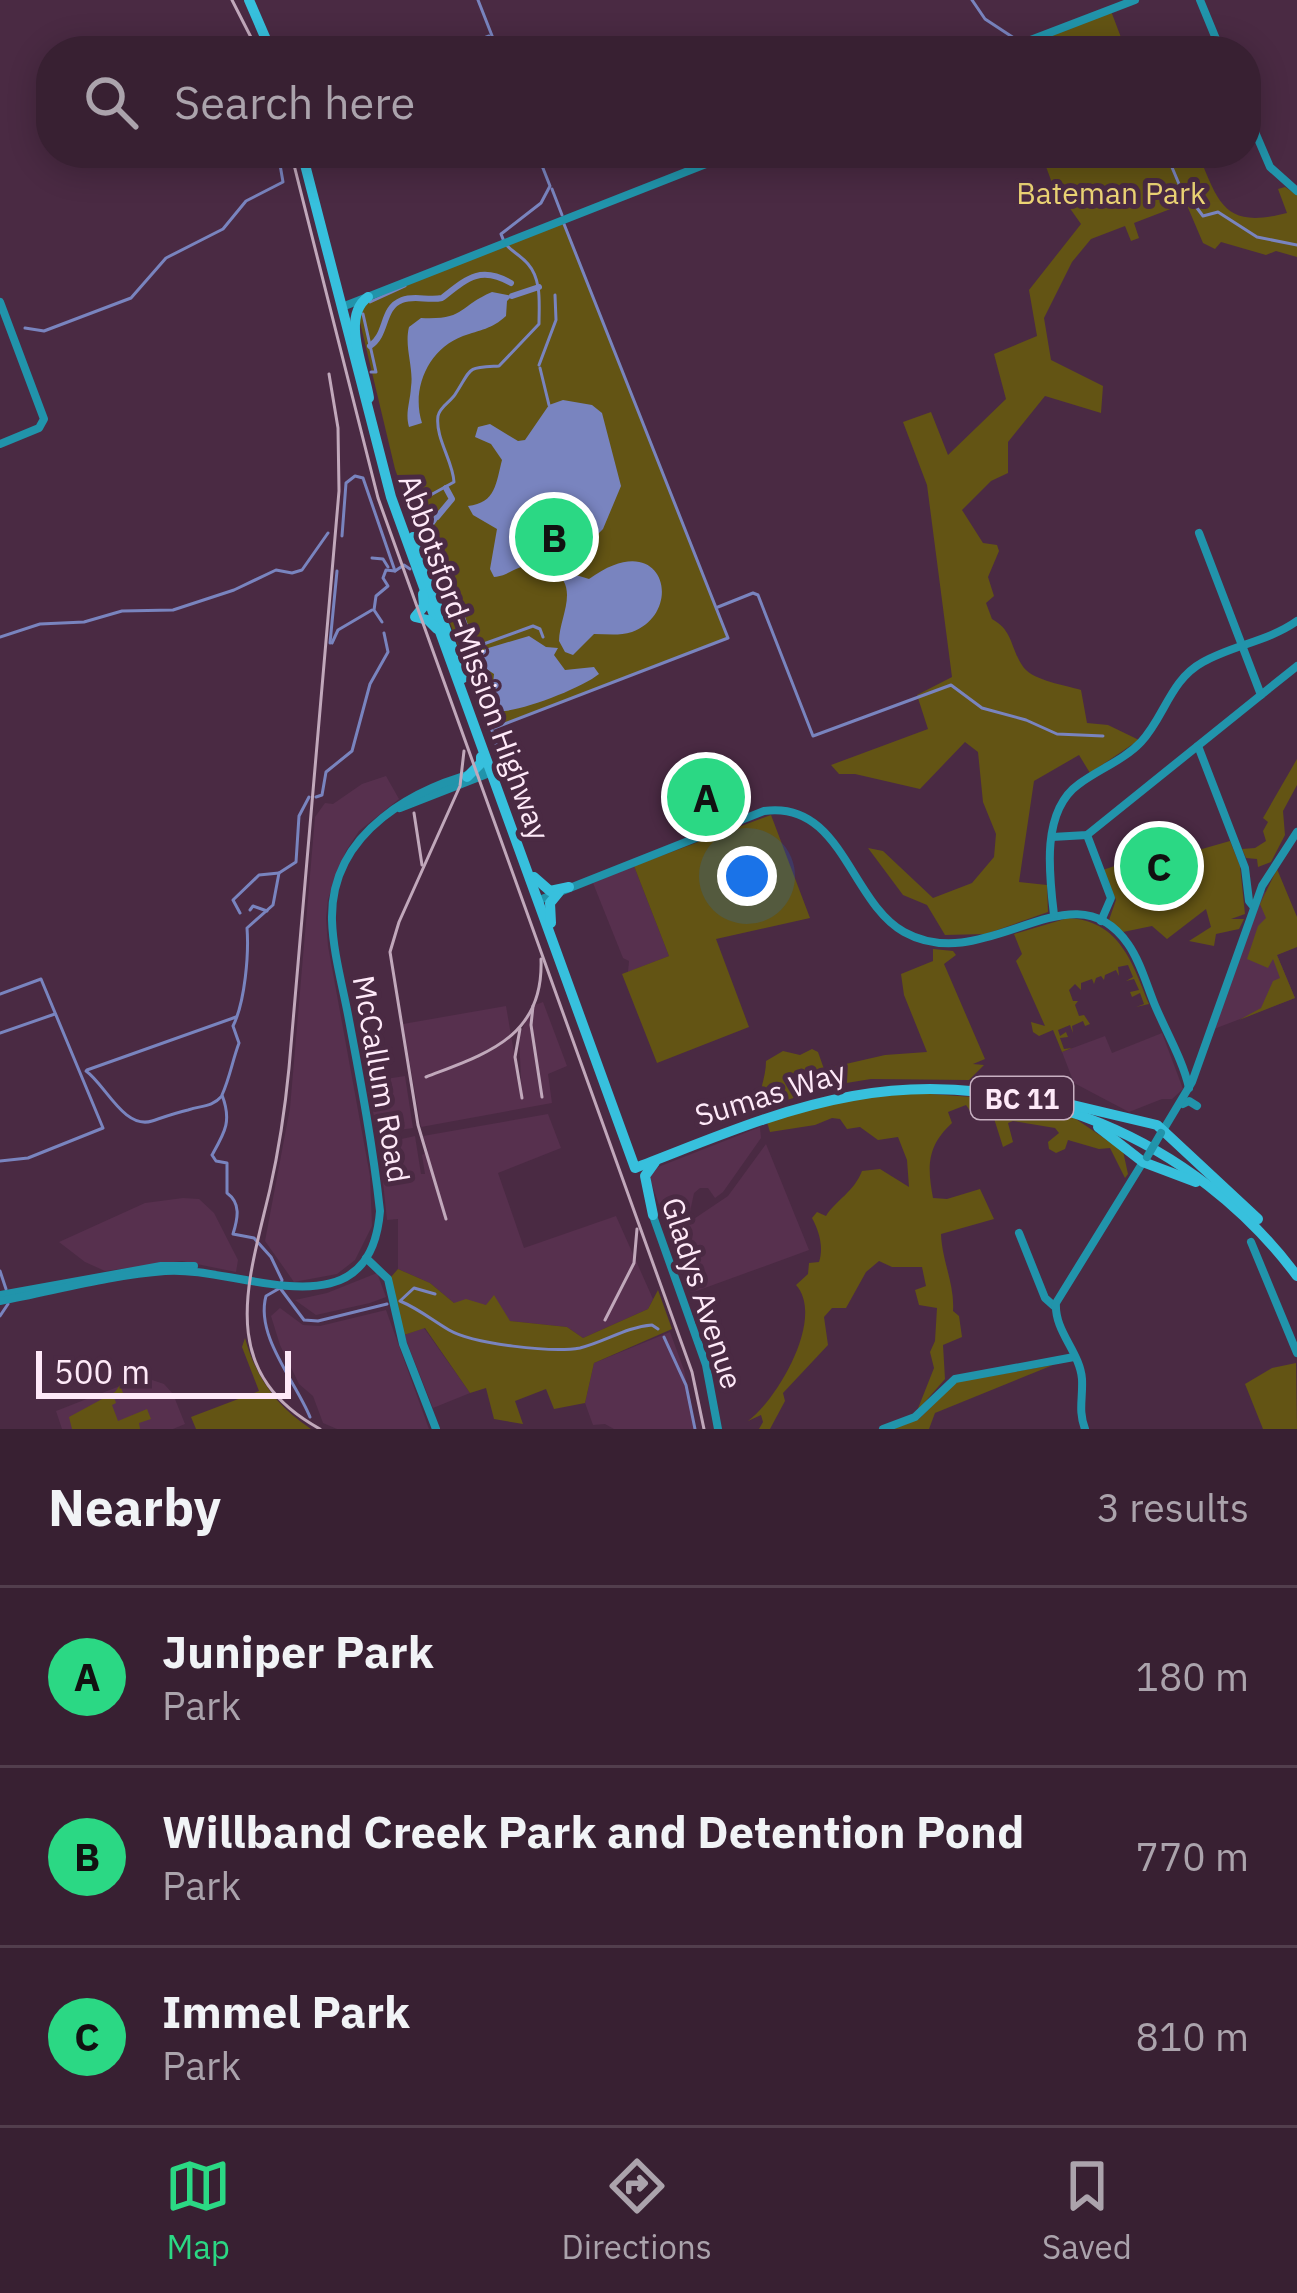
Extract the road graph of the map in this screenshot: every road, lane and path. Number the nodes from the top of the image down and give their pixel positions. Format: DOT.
graph roads {
  1 [pos="253,0"];
  2 [pos="1135,0"];
  3 [pos="1200,0"];
  4 [pos="268,36"];
  5 [pos="1041,36"];
  6 [pos="1215,36"];
  7 [pos="1261,146"];
  8 [pos="309,168"];
  9 [pos="309,168"];
  10 [pos="694,168"];
  11 [pos="1297,191"];
  12 [pos="341,284"];
  13 [pos="368,297"];
  14 [pos="0,302"];
  15 [pos="343,307"];
  16 [pos="369,398"];
  17 [pos="0,444"];
  18 [pos="1199,533"];
  19 [pos="1297,621"];
  20 [pos="1241,646"];
  21 [pos="1297,666"];
  22 [pos="1253,679"];
  23 [pos="465,695"];
  24 [pos="1262,695"];
  25 [pos="1251,704"];
  26 [pos="1198,746"];
  27 [pos="491,770"];
  28 [pos="468,780"];
  29 [pos="499,796"];
  30 [pos="1297,832"];
  31 [pos="1087,836"];
  32 [pos="1052,837"];
  33 [pos="534,878"];
  34 [pos="564,889"];
  35 [pos="538,896"];
  36 [pos="1253,906"];
  37 [pos="1054,915"];
  38 [pos="1101,921"];
  39 [pos="548,923"];
  40 [pos="1176,1057"];
  41 [pos="1199,1062"];
  42 [pos="1183,1070"];
  43 [pos="976,1086"];
  44 [pos="1189,1088"];
  45 [pos="1016,1097"];
  46 [pos="1197,1106"];
  47 [pos="1177,1109"];
  48 [pos="1163,1131"];
  49 [pos="632,1147"];
  50 [pos="679,1148"];
  51 [pos="1145,1159"];
  52 [pos="636,1167"];
  53 [pos="652,1215"];
  54 [pos="1019,1233"];
  55 [pos="1275,1240"];
  56 [pos="1251,1242"];
  57 [pos="373,1247"];
  58 [pos="366,1258"];
  59 [pos="379,1267"];
  60 [pos="356,1268"];
  61 [pos="1294,1269"];
  62 [pos="0,1298"];
  63 [pos="1056,1302"];
  64 [pos="1297,1353"];
  65 [pos="1074,1357"];
  66 [pos="436,1429"];
  67 [pos="718,1429"];
  68 [pos="883,1429"];
  69 [pos="1085,1429"];
  1 -- 4 [label="highway"];
  2 -- 5 [label="street"];
  3 -- 6 [label="street"];
  7 -- 11 [label="street"];
  8 -- 12 [label="highway, Abbotsford-Mission Highway"];
  9 -- 15 [label="highway, Abbotsford-Mission Highway"];
  10 -- 13 [label="street"];
  12 -- 13 [label="highway"];
  12 -- 15 [label="highway, Abbotsford-Mission Highway"];
  13 -- 15 [label="street"];
  13 -- 16 [label="highway"];
  14 -- 17 [label="street"];
  15 -- 16 [label="highway, Abbotsford-Mission Highway"];
  15 -- 23 [label="highway, Abbotsford-Mission Highway"];
  16 -- 23 [label="highway, Abbotsford-Mission Highway"];
  18 -- 20 [label="street"];
  19 -- 20 [label="street"];
  20 -- 22 [label="street"];
  20 -- 32 [label="street"];
  21 -- 24 [label="street"];
  22 -- 24 [label="street"];
  22 -- 25 [label="street"];
  23 -- 27 [label="highway, Abbotsford-Mission Highway"];
  23 -- 28 [label="highway"];
  24 -- 25 [label="street"];
  25 -- 26 [label="street"];
  26 -- 31 [label="street"];
  26 -- 36 [label="street"];
  27 -- 28 [label="street, McCallum Road"];
  27 -- 29 [label="highway, Abbotsford-Mission Highway"];
  27 -- 33 [label="highway, Abbotsford-Mission Highway"];
  28 -- 29 [label="highway"];
  28 -- 57 [label="street, McCallum Road"];
  29 -- 35 [label="highway, Abbotsford-Mission Highway"];
  30 -- 36 [label="street"];
  31 -- 32 [label="street"];
  31 -- 38 [label="street"];
  32 -- 37 [label="street"];
  33 -- 34 [label="highway"];
  33 -- 35 [label="highway, Abbotsford-Mission Highway"];
  34 -- 35 [label="street"];
  34 -- 37 [label="street"];
  34 -- 39 [label="highway"];
  35 -- 39 [label="highway, Abbotsford-Mission Highway"];
  36 -- 41 [label="street"];
  37 -- 38 [label="street"];
  38 -- 40 [label="street"];
  39 -- 49 [label="highway, Abbotsford-Mission Highway"];
  39 -- 52 [label="highway"];
  40 -- 42 [label="street"];
  40 -- 44 [label="street"];
  41 -- 42 [label="street"];
  41 -- 44 [label="street"];
  42 -- 44 [label="street"];
  43 -- 48 [label="highway"];
  43 -- 50 [label="highway, Sumas Way / BC 11"];
  43 -- 55 [label="highway, Sumas Way / BC 11"];
  44 -- 47 [label="street"];
  45 -- 50 [label="highway, Sumas Way / BC 11"];
  45 -- 51 [label="highway"];
  45 -- 61 [label="highway, Sumas Way / BC 11"];
  46 -- 47 [label="street"];
  47 -- 48 [label="street"];
  48 -- 51 [label="street, bridge"];
  48 -- 55 [label="highway"];
  49 -- 50 [label="highway"];
  49 -- 52 [label="highway, Abbotsford-Mission Highway"];
  50 -- 52 [label="highway, Sumas Way / BC 11"];
  50 -- 53 [label="highway"];
  51 -- 61 [label="highway"];
  51 -- 63 [label="street"];
  52 -- 53 [label="street, Gladys Avenue"];
  53 -- 67 [label="street, Gladys Avenue"];
  54 -- 63 [label="street"];
  55 -- 61 [label="highway, Sumas Way / BC 11"];
  56 -- 64 [label="street"];
  57 -- 58 [label="street, McCallum Road"];
  57 -- 59 [label="street"];
  58 -- 59 [label="street"];
  58 -- 60 [label="street, McCallum Road"];
  59 -- 60 [label="street"];
  59 -- 66 [label="street"];
  60 -- 62 [label="street"];
  63 -- 65 [label="street"];
  65 -- 68 [label="street"];
  65 -- 69 [label="street"];
}
